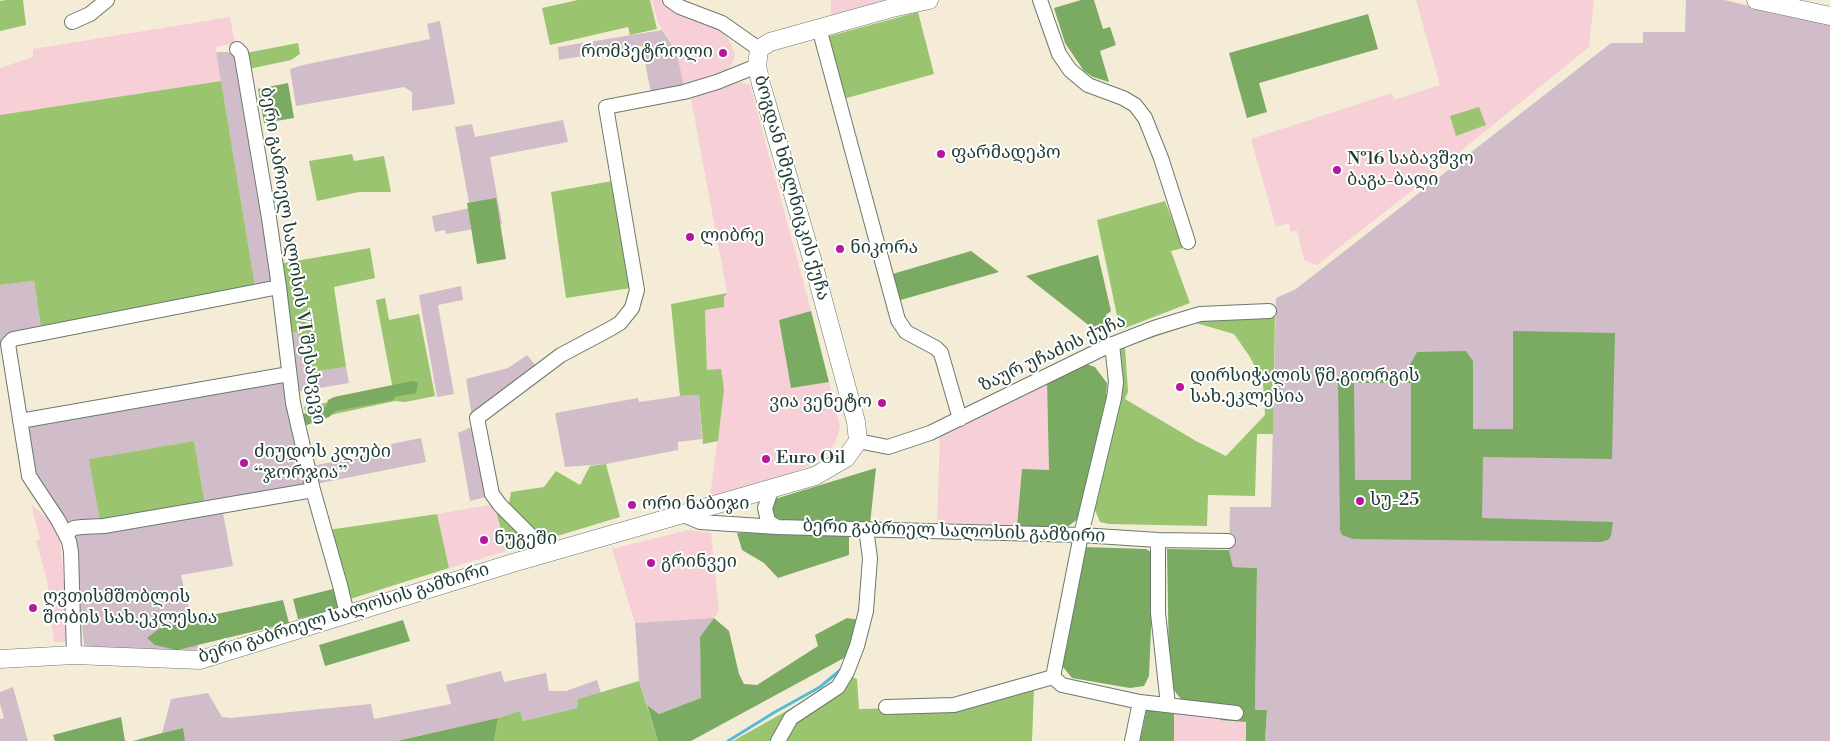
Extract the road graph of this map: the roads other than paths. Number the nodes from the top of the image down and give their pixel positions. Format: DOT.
graph roads {
  1 [pos="107,0"];
  2 [pos="670,0"];
  3 [pos="930,0"];
  4 [pos="1040,0"];
  5 [pos="1756,0"];
  6 [pos="1830,16"];
  7 [pos="72,22"];
  8 [pos="819,28"];
  9 [pos="237,49"];
  10 [pos="758,58"];
  11 [pos="1188,242"];
  12 [pos="279,287"];
  13 [pos="1269,311"];
  14 [pos="1112,344"];
  15 [pos="289,374"];
  16 [pos="960,419"];
  17 [pos="20,421"];
  18 [pos="858,441"];
  19 [pos="772,488"];
  20 [pos="313,490"];
  21 [pos="681,514"];
  22 [pos="777,527"];
  23 [pos="866,529"];
  24 [pos="66,533"];
  25 [pos="1081,535"];
  26 [pos="1158,540"];
  27 [pos="1228,541"];
  28 [pos="540,555"];
  29 [pos="347,614"];
  30 [pos="74,655"];
  31 [pos="0,659"];
  32 [pos="1053,677"];
  33 [pos="1140,702"];
  34 [pos="1168,705"];
  35 [pos="886,707"];
  36 [pos="1236,713"];
  37 [pos="778,741"];
  38 [pos="1132,741"];
  1 -- 7 [label="street"];
  2 -- 10 [label="street"];
  3 -- 8 [label="main road, ბოგდან ხმელნიცკის ქუჩა"];
  4 -- 11 [label="street"];
  5 -- 6 [label="main road"];
  8 -- 10 [label="main road, ბოგდან ხმელნიცკის ქუჩა"];
  8 -- 16 [label="street"];
  9 -- 12 [label="street, ბერი გაბრიელ სალოსის VI შესახვევი"];
  10 -- 18 [label="main road, ბოგდან ხმელნიცკის ქუჩა"];
  10 -- 28 [label="street"];
  12 -- 15 [label="street, ბერი გაბრიელ სალოსის VI შესახვევი"];
  12 -- 17 [label="street"];
  13 -- 14 [label="street, ზაურ უჩაძის ქუჩა"];
  14 -- 16 [label="street, ზაურ უჩაძის ქუჩა"];
  14 -- 25 [label="street"];
  15 -- 17 [label="street"];
  15 -- 20 [label="street, ბერი გაბრიელ სალოსის VI შესახვევი"];
  16 -- 18 [label="street, ზაურ უჩაძის ქუჩა"];
  17 -- 24 [label="street"];
  18 -- 19 [label="main road, ბერი გაბრიელ სალოსის გამზირი"];
  19 -- 21 [label="main road, ბერი გაბრიელ სალოსის გამზირი"];
  19 -- 22 [label="street"];
  20 -- 24 [label="street"];
  20 -- 29 [label="street, ბერი გაბრიელ სალოსის VI შესახვევი"];
  21 -- 22 [label="street, ბერი გაბრიელ სალოსის გამზირი"];
  21 -- 28 [label="main road, ბერი გაბრიელ სალოსის გამზირი"];
  22 -- 23 [label="street, ბერი გაბრიელ სალოსის გამზირი"];
  23 -- 25 [label="street, ბერი გაბრიელ სალოსის გამზირი"];
  23 -- 37 [label="street"];
  24 -- 30 [label="street"];
  25 -- 26 [label="street, ბერი გაბრიელ სალოსის გამზირი"];
  25 -- 32 [label="street"];
  26 -- 27 [label="street, ბერი გაბრიელ სალოსის გამზირი"];
  26 -- 34 [label="street"];
  28 -- 29 [label="main road, ბერი გაბრიელ სალოსის გამზირი"];
  29 -- 30 [label="main road, ბერი გაბრიელ სალოსის გამზირი"];
  30 -- 31 [label="main road, ბერი გაბრიელ სალოსის გამზირი"];
  32 -- 33 [label="street"];
  32 -- 35 [label="street"];
  33 -- 34 [label="street"];
  33 -- 38 [label="street"];
  34 -- 36 [label="street"];
}
